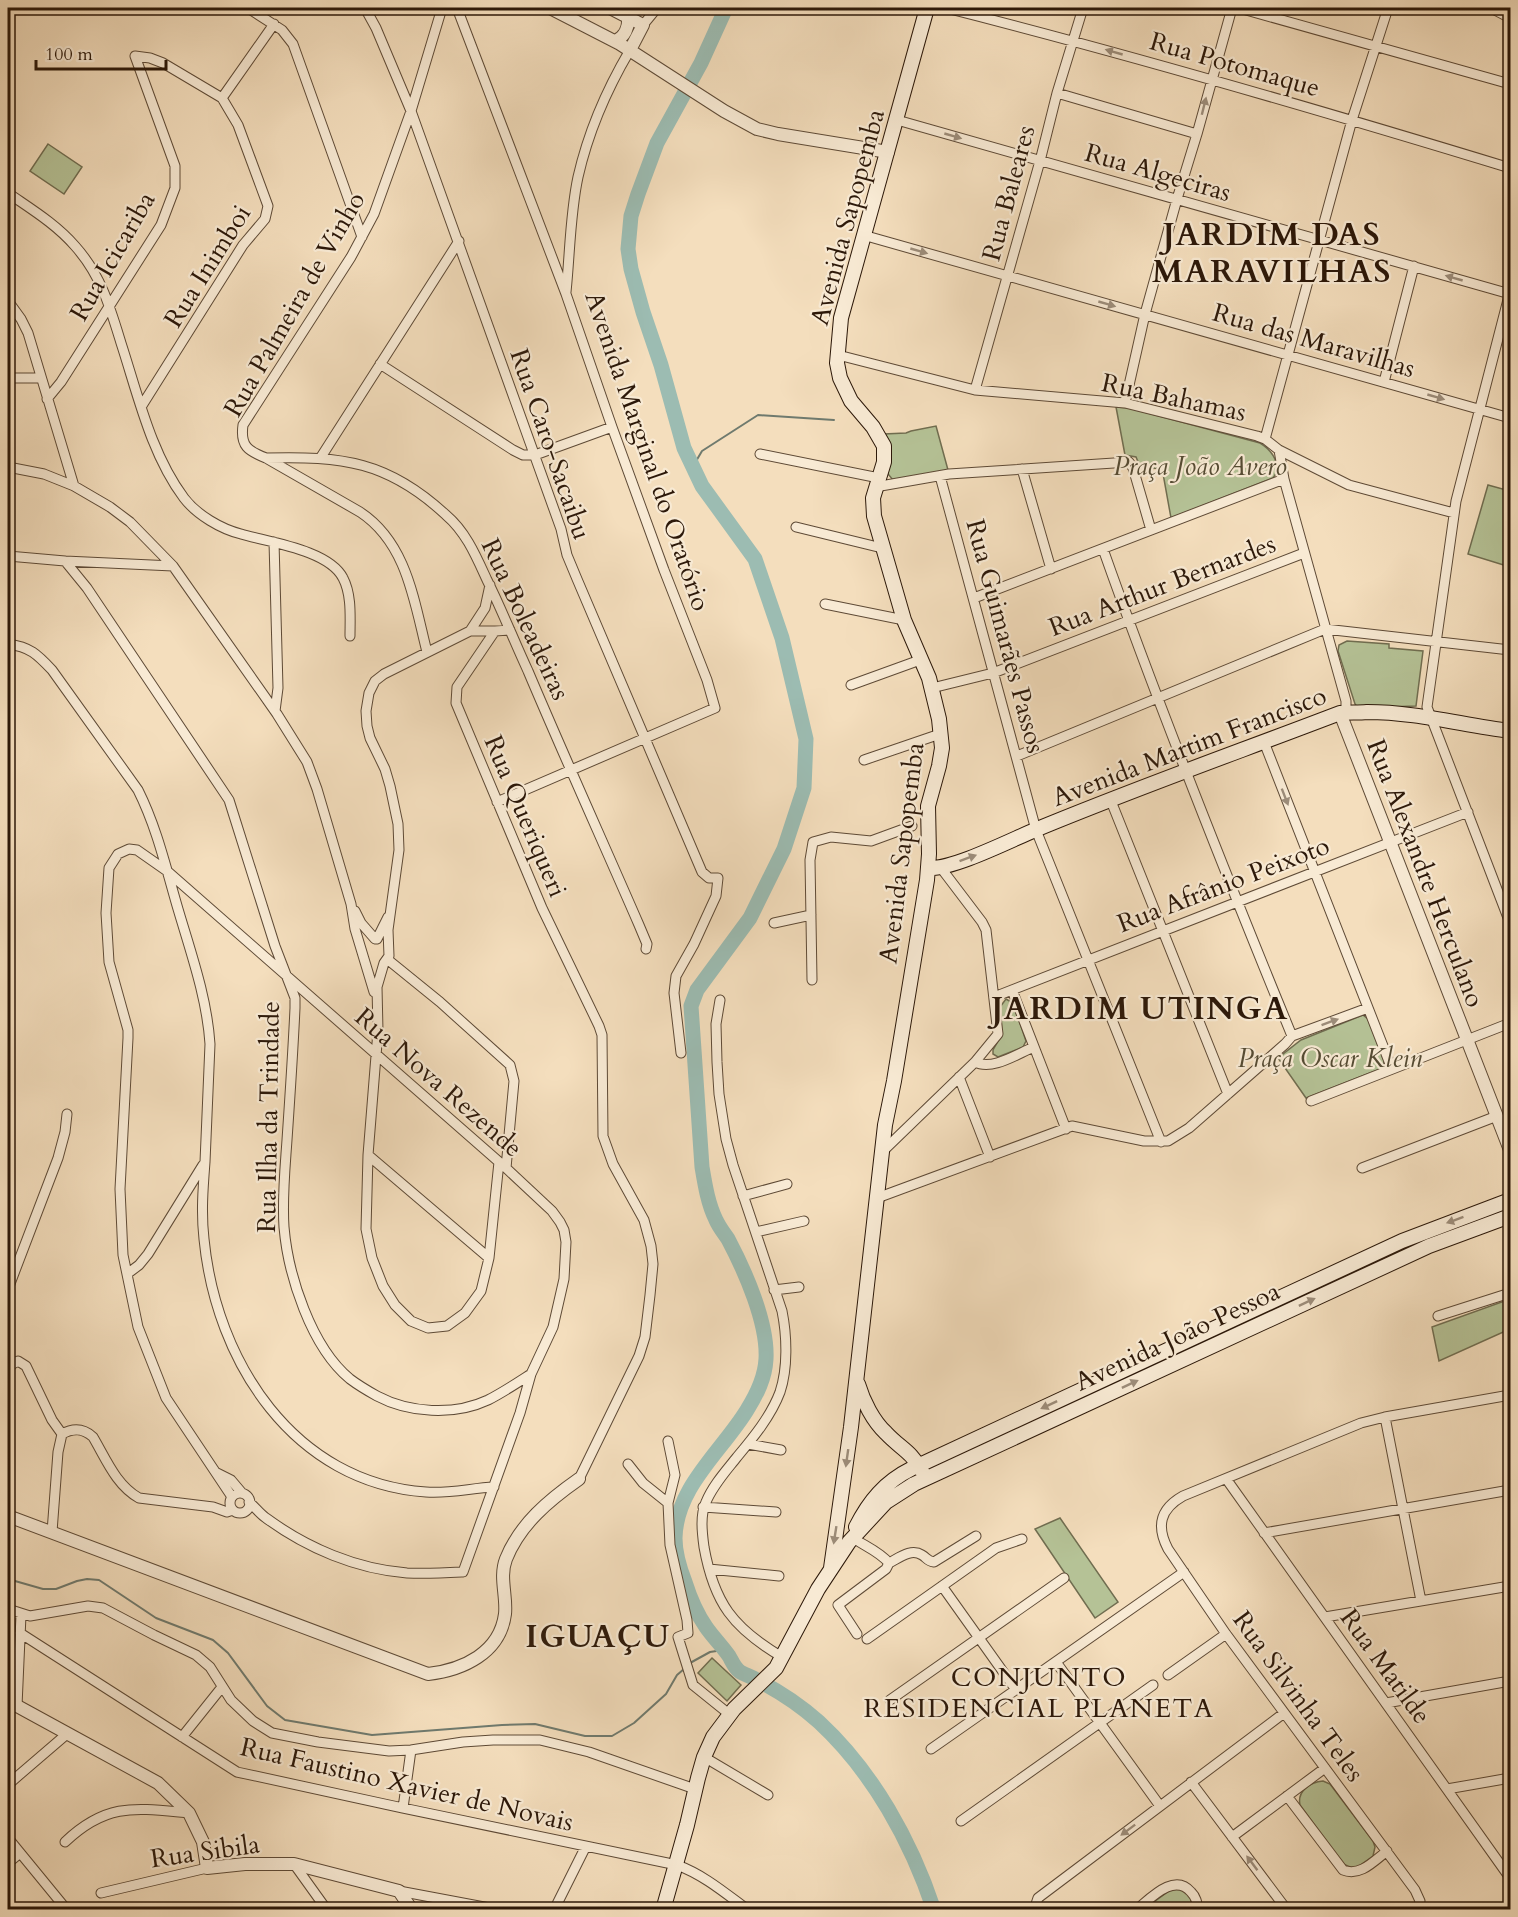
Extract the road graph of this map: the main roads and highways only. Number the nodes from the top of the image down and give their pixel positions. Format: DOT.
graph roads {
  1 [pos="927,8"];
  2 [pos="1510,731"];
  3 [pos="934,868"];
  4 [pos="1510,1200"];
  5 [pos="1510,1216"];
  6 [pos="856,1379"];
  7 [pos="851,1427"];
  8 [pos="881,1428"];
  9 [pos="906,1449"];
  10 [pos="935,1457"];
  11 [pos="918,1465"];
  12 [pos="914,1484"];
  13 [pos="840,1501"];
  14 [pos="867,1516"];
  15 [pos="831,1568"];
  16 [pos="663,1910"];
  1 -- 3 [label="main road, Avenida Sapopemba"];
  3 -- 2 [label="main road, Avenida Martim Francisco, one-way"];
  3 -- 6 [label="main road, Avenida Sapopemba"];
  4 -- 10 [label="main road, Avenida João Pessoa, one-way"];
  12 -- 5 [label="main road, Avenida João Pessoa, one-way"];
  6 -- 7 [label="main road, Avenida Sapopemba"];
  6 -- 8 [label="main road"];
  7 -- 8 [label="main road"];
  7 -- 13 [label="main road, Avenida Sapopemba, one-way"];
  8 -- 9 [label="main road"];
  9 -- 10 [label="main road"];
  9 -- 11 [label="main road"];
  10 -- 11 [label="main road, Avenida João Pessoa"];
  11 -- 12 [label="main road"];
  11 -- 14 [label="main road, Avenida João Pessoa"];
  12 -- 14 [label="main road, Avenida João Pessoa"];
  13 -- 14 [label="main road"];
  13 -- 15 [label="main road, Avenida Sapopemba, one-way"];
  14 -- 15 [label="main road, Avenida João Pessoa"];
  15 -- 16 [label="main road, Avenida João Pessoa"];
}
